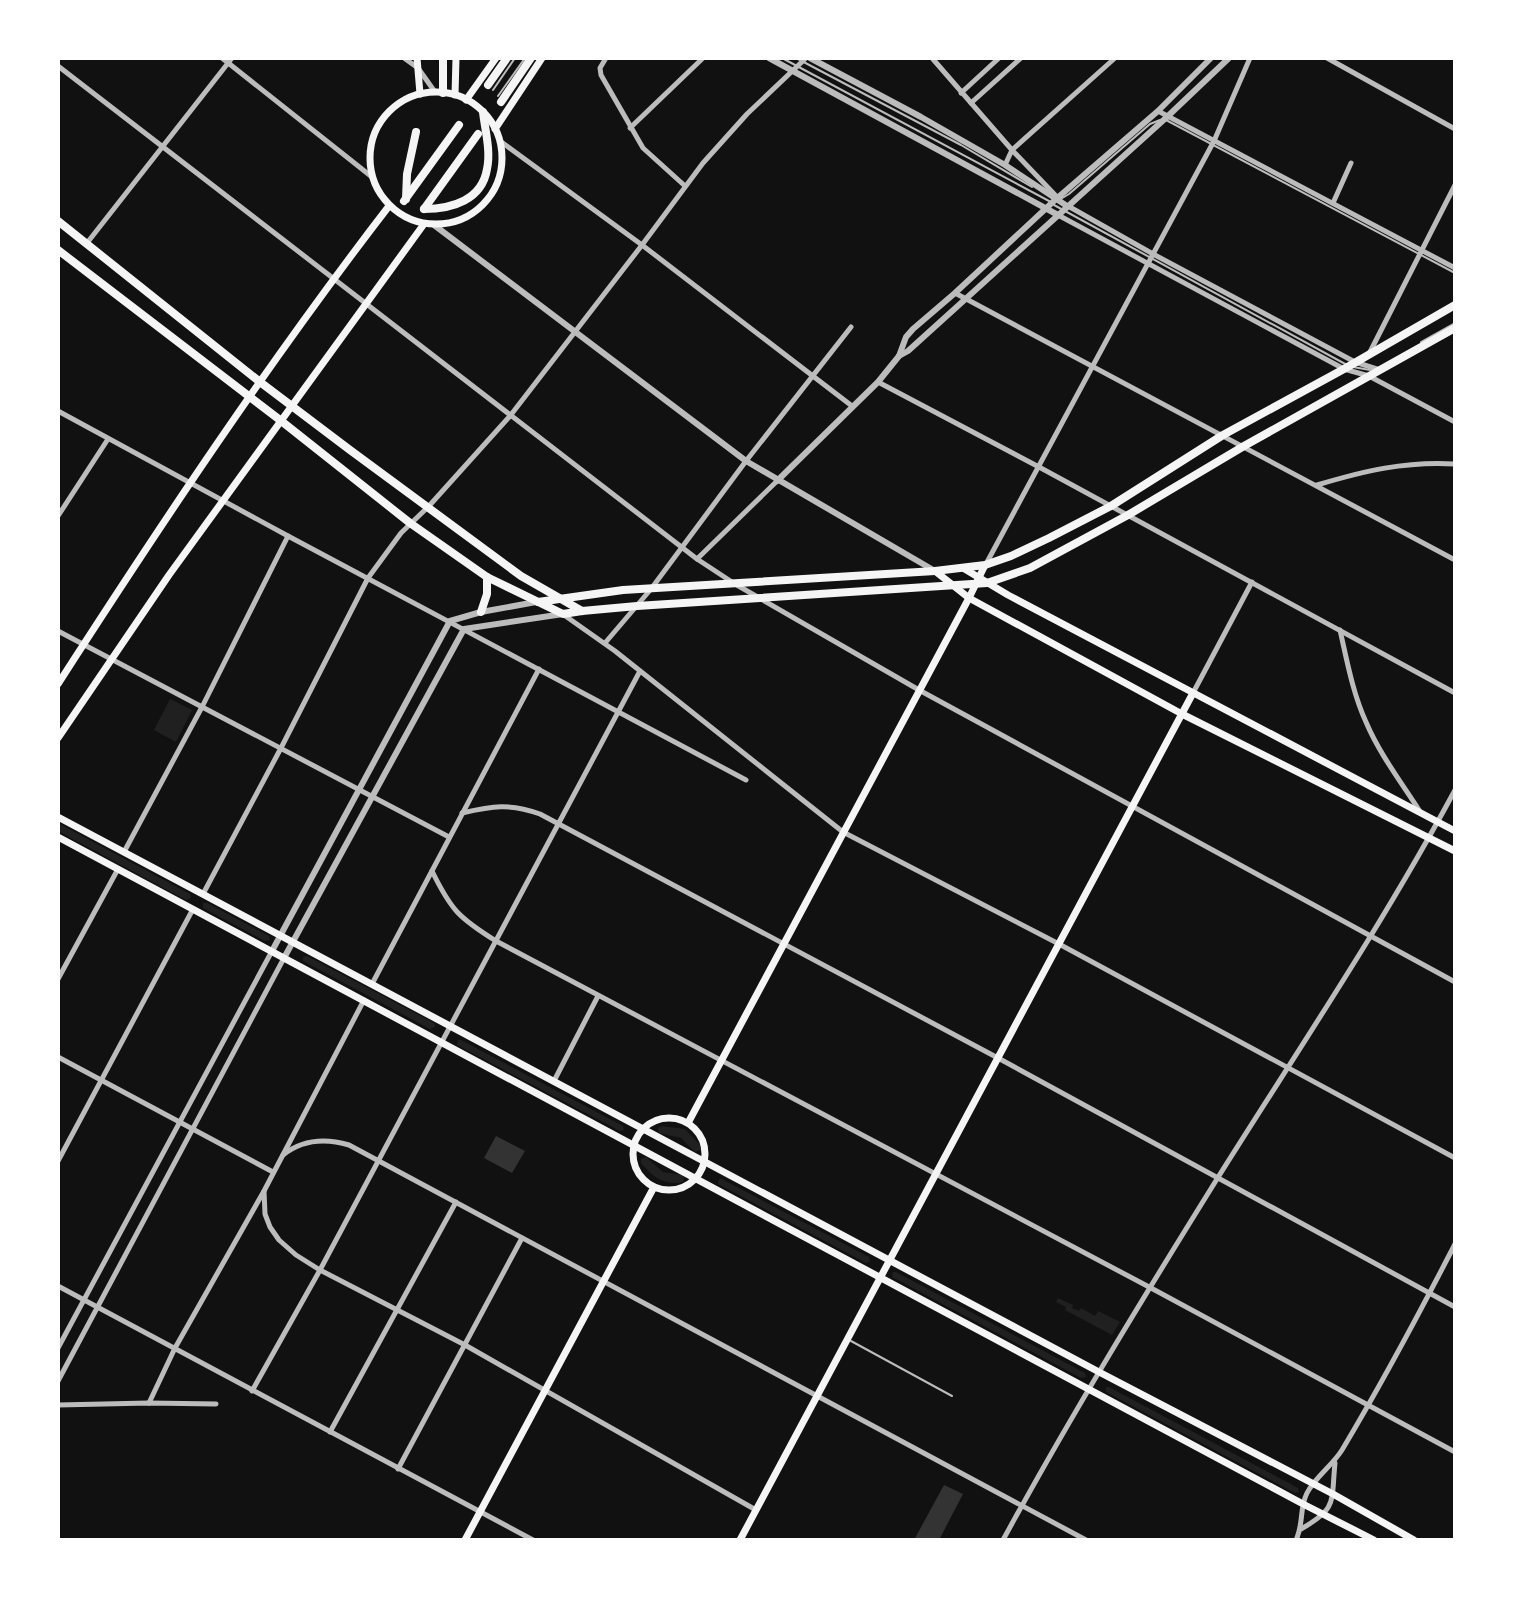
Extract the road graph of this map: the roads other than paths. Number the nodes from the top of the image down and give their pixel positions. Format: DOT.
graph roads {
  1 [pos="222,58"];
  2 [pos="404,58"];
  3 [pos="417,58"];
  4 [pos="443,58"];
  5 [pos="456,58"];
  6 [pos="496,58"];
  7 [pos="507,58"];
  8 [pos="515,58"];
  9 [pos="525,58"];
  10 [pos="531,58"];
  11 [pos="542,58"];
  12 [pos="606,58"];
  13 [pos="703,58"];
  14 [pos="769,58"];
  15 [pos="782,58"];
  16 [pos="932,58"];
  17 [pos="999,58"];
  18 [pos="1021,58"];
  19 [pos="1115,58"];
  20 [pos="1211,58"];
  21 [pos="1229,58"];
  22 [pos="1250,58"];
  23 [pos="1327,58"];
  24 [pos="230,60"];
  25 [pos="801,62"];
  26 [pos="58,66"];
  27 [pos="418,68"];
  28 [pos="491,88"];
  29 [pos="439,92"];
  30 [pos="961,93"];
  31 [pos="420,94"];
  32 [pos="455,95"];
  33 [pos="499,99"];
  34 [pos="466,100"];
  35 [pos="971,103"];
  36 [pos="1158,111"];
  37 [pos="483,112"];
  38 [pos="1166,118"];
  39 [pos="459,125"];
  40 [pos="630,128"];
  41 [pos="495,129"];
  42 [pos="1455,129"];
  43 [pos="416,132"];
  44 [pos="478,134"];
  45 [pos="500,141"];
  46 [pos="1214,142"];
  47 [pos="163,148"];
  48 [pos="1012,150"];
  49 [pos="1351,163"];
  50 [pos="1005,165"];
  51 [pos="372,177"];
  52 [pos="1455,185"];
  53 [pos="685,186"];
  54 [pos="1057,200"];
  55 [pos="1333,203"];
  56 [pos="389,206"];
  57 [pos="1045,209"];
  58 [pos="1064,209"];
  59 [pos="58,221"];
  60 [pos="424,224"];
  61 [pos="434,225"];
  62 [pos="87,243"];
  63 [pos="642,245"];
  64 [pos="58,250"];
  65 [pos="1420,252"];
  66 [pos="1151,258"];
  67 [pos="1455,271"];
  68 [pos="333,279"];
  69 [pos="955,293"];
  70 [pos="966,297"];
  71 [pos="366,304"];
  72 [pos="1455,305"];
  73 [pos="1455,325"];
  74 [pos="851,327"];
  75 [pos="575,333"];
  76 [pos="1368,355"];
  77 [pos="899,356"];
  78 [pos="1093,366"];
  79 [pos="1350,366"];
  80 [pos="1374,372"];
  81 [pos="813,375"];
  82 [pos="260,382"];
  83 [pos="878,382"];
  84 [pos="249,397"];
  85 [pos="291,406"];
  86 [pos="852,406"];
  87 [pos="58,411"];
  88 [pos="510,416"];
  89 [pos="280,420"];
  90 [pos="1455,422"];
  91 [pos="1223,435"];
  92 [pos="108,439"];
  93 [pos="1244,446"];
  94 [pos="746,461"];
  95 [pos="1455,464"];
  96 [pos="1039,467"];
  97 [pos="777,481"];
  98 [pos="191,482"];
  99 [pos="1316,485"];
  100 [pos="223,500"];
  101 [pos="429,506"];
  102 [pos="1111,506"];
  103 [pos="1128,515"];
  104 [pos="58,516"];
  105 [pos="410,523"];
  106 [pos="288,536"];
  107 [pos="681,548"];
  108 [pos="697,559"];
  109 [pos="1455,560"];
  110 [pos="985,565"];
  111 [pos="963,568"];
  112 [pos="935,571"];
  113 [pos="487,577"];
  114 [pos="368,578"];
  115 [pos="980,582"];
  116 [pos="1252,582"];
  117 [pos="735,584"];
  118 [pos="953,586"];
  119 [pos="651,589"];
  120 [pos="759,598"];
  121 [pos="969,598"];
  122 [pos="559,599"];
  123 [pos="536,602"];
  124 [pos="637,606"];
  125 [pos="582,611"];
  126 [pos="481,612"];
  127 [pos="563,614"];
  128 [pos="450,621"];
  129 [pos="464,629"];
  130 [pos="1339,630"];
  131 [pos="58,631"];
  132 [pos="605,643"];
  133 [pos="83,645"];
  134 [pos="110,659"];
  135 [pos="539,669"];
  136 [pos="640,671"];
  137 [pos="58,684"];
  138 [pos="919,690"];
  139 [pos="1193,693"];
  140 [pos="1455,693"];
  141 [pos="202,707"];
  142 [pos="618,712"];
  143 [pos="1182,714"];
  144 [pos="58,738"];
  145 [pos="281,748"];
  146 [pos="746,780"];
  147 [pos="359,790"];
  148 [pos="1455,790"];
  149 [pos="371,797"];
  150 [pos="1133,807"];
  151 [pos="462,813"];
  152 [pos="1422,814"];
  153 [pos="58,817"];
  154 [pos="1438,822"];
  155 [pos="558,824"];
  156 [pos="1455,831"];
  157 [pos="843,832"];
  158 [pos="58,837"];
  159 [pos="449,837"];
  160 [pos="1429,837"];
  161 [pos="1455,851"];
  162 [pos="124,852"];
  163 [pos="118,868"];
  164 [pos="432,871"];
  165 [pos="203,894"];
  166 [pos="193,909"];
  167 [pos="280,936"];
  168 [pos="1370,937"];
  169 [pos="496,941"];
  170 [pos="293,943"];
  171 [pos="783,944"];
  172 [pos="1059,944"];
  173 [pos="272,951"];
  174 [pos="284,958"];
  175 [pos="58,979"];
  176 [pos="1455,982"];
  177 [pos="372,984"];
  178 [pos="598,996"];
  179 [pos="364,1000"];
  180 [pos="450,1026"];
  181 [pos="441,1043"];
  182 [pos="58,1057"];
  183 [pos="998,1058"];
  184 [pos="721,1061"];
  185 [pos="1289,1069"];
  186 [pos="101,1080"];
  187 [pos="554,1081"];
  188 [pos="180,1122"];
  189 [pos="688,1123"];
  190 [pos="193,1129"];
  191 [pos="643,1129"];
  192 [pos="633,1146"];
  193 [pos="283,1155"];
  194 [pos="1455,1158"];
  195 [pos="58,1161"];
  196 [pos="378,1161"];
  197 [pos="704,1162"];
  198 [pos="273,1172"];
  199 [pos="936,1175"];
  200 [pos="1218,1178"];
  201 [pos="695,1179"];
  202 [pos="654,1187"];
  203 [pos="264,1191"];
  204 [pos="456,1202"];
  205 [pos="522,1238"];
  206 [pos="1455,1244"];
  207 [pos="890,1261"];
  208 [pos="320,1270"];
  209 [pos="881,1278"];
  210 [pos="604,1281"];
  211 [pos="58,1286"];
  212 [pos="1151,1288"];
  213 [pos="1430,1293"];
  214 [pos="84,1300"];
  215 [pos="98,1307"];
  216 [pos="1455,1307"];
  217 [pos="397,1309"];
  218 [pos="848,1340"];
  219 [pos="465,1345"];
  220 [pos="58,1348"];
  221 [pos="175,1348"];
  222 [pos="1099,1372"];
  223 [pos="58,1381"];
  224 [pos="1088,1389"];
  225 [pos="252,1391"];
  226 [pos="545,1391"];
  227 [pos="818,1396"];
  228 [pos="952,1396"];
  229 [pos="149,1403"];
  230 [pos="216,1404"];
  231 [pos="58,1405"];
  232 [pos="1368,1406"];
  233 [pos="330,1432"];
  234 [pos="1455,1452"];
  235 [pos="1335,1462"];
  236 [pos="398,1469"];
  237 [pos="1312,1484"];
  238 [pos="1333,1494"];
  239 [pos="1303,1504"];
  240 [pos="1022,1506"];
  241 [pos="756,1510"];
  242 [pos="480,1512"];
  243 [pos="1324,1514"];
  244 [pos="1301,1529"];
  245 [pos="520,1537"];
  246 [pos="465,1540"];
  247 [pos="533,1540"];
  248 [pos="740,1540"];
  249 [pos="1003,1540"];
  250 [pos="1086,1540"];
  251 [pos="1296,1540"];
  252 [pos="1374,1540"];
  253 [pos="1414,1540"];
  1 -- 24 [label="street"];
  2 -- 27 [label="street"];
  3 -- 27 [label="main road"];
  4 -- 29 [label="main road"];
  5 -- 32 [label="main road"];
  6 -- 34 [label="main road"];
  7 -- 28 [label="main road"];
  8 -- 28 [label="lane"];
  9 -- 33 [label="lane"];
  10 -- 33 [label="main road"];
  11 -- 41 [label="main road"];
  12 -- 40 [label="street"];
  13 -- 40 [label="street"];
  14 -- 25 [label="street"];
  15 -- 25 [label="lane"];
  16 -- 30 [label="street"];
  17 -- 30 [label="street"];
  18 -- 35 [label="street"];
  19 -- 48 [label="street"];
  20 -- 36 [label="street"];
  21 -- 38 [label="street"];
  22 -- 46 [label="street"];
  23 -- 42 [label="street"];
  24 -- 47 [label="street"];
  24 -- 51 [label="street"];
  25 -- 50 [label="street"];
  25 -- 53 [label="street"];
  25 -- 54 [label="lane"];
  25 -- 54 [label="lane"];
  25 -- 57 [label="street"];
  26 -- 47 [label="street"];
  27 -- 29 [label="street"];
  27 -- 31 [label="main road"];
  29 -- 31 [label="main road"];
  29 -- 32 [label="main road"];
  30 -- 35 [label="street"];
  31 -- 51 [label="main road"];
  32 -- 34 [label="main road"];
  34 -- 37 [label="main road"];
  35 -- 48 [label="street"];
  36 -- 38 [label="street"];
  36 -- 54 [label="street"];
  37 -- 41 [label="main road"];
  37 -- 44 [label="main road"];
  38 -- 46 [label="street"];
  38 -- 54 [label="lane"];
  38 -- 58 [label="street"];
  39 -- 43 [label="main road"];
  40 -- 53 [label="street"];
  41 -- 45 [label="main road"];
  45 -- 61 [label="main road"];
  45 -- 63 [label="street"];
  46 -- 55 [label="street"];
  46 -- 65 [label="lane"];
  46 -- 66 [label="street"];
  47 -- 62 [label="street"];
  47 -- 68 [label="street"];
  48 -- 50 [label="street"];
  48 -- 54 [label="street"];
  49 -- 55 [label="street"];
  50 -- 54 [label="street"];
  51 -- 56 [label="main road"];
  52 -- 65 [label="street"];
  53 -- 63 [label="street"];
  54 -- 57 [label="street"];
  54 -- 58 [label="street"];
  55 -- 65 [label="street"];
  56 -- 60 [label="main road"];
  56 -- 68 [label="main road"];
  57 -- 58 [label="street"];
  57 -- 69 [label="street"];
  58 -- 66 [label="street"];
  58 -- 66 [label="street"];
  58 -- 70 [label="street"];
  59 -- 62 [label="main road"];
  60 -- 61 [label="main road"];
  60 -- 71 [label="main road"];
  61 -- 75 [label="street"];
  62 -- 82 [label="main road"];
  63 -- 75 [label="street"];
  63 -- 81 [label="street"];
  64 -- 84 [label="main road"];
  65 -- 67 [label="street"];
  65 -- 76 [label="street"];
  66 -- 78 [label="street"];
  66 -- 79 [label="street"];
  66 -- 79 [label="street"];
  68 -- 71 [label="street"];
  68 -- 82 [label="main road"];
  69 -- 70 [label="street"];
  69 -- 77 [label="street"];
  70 -- 77 [label="street"];
  70 -- 78 [label="street"];
  71 -- 85 [label="main road"];
  71 -- 88 [label="street"];
  72 -- 76 [label="main road"];
  73 -- 80 [label="main road"];
  74 -- 81 [label="street"];
  75 -- 88 [label="street"];
  75 -- 94 [label="street"];
  76 -- 79 [label="main road"];
  77 -- 83 [label="street"];
  78 -- 91 [label="street"];
  78 -- 96 [label="street"];
  79 -- 80 [label="street"];
  79 -- 80 [label="street"];
  79 -- 91 [label="main road"];
  80 -- 90 [label="street"];
  80 -- 93 [label="main road"];
  81 -- 86 [label="street"];
  81 -- 94 [label="street"];
  82 -- 84 [label="main road"];
  82 -- 85 [label="main road"];
  83 -- 86 [label="street"];
  83 -- 96 [label="street"];
  84 -- 89 [label="main road"];
  84 -- 98 [label="main road"];
  85 -- 89 [label="main road"];
  85 -- 101 [label="main road"];
  86 -- 97 [label="street"];
  87 -- 92 [label="street"];
  88 -- 101 [label="street"];
  88 -- 107 [label="street"];
  89 -- 100 [label="main road"];
  89 -- 105 [label="main road"];
  91 -- 93 [label="street"];
  91 -- 102 [label="main road"];
  92 -- 98 [label="street"];
  92 -- 104 [label="street"];
  93 -- 99 [label="street"];
  93 -- 103 [label="main road"];
  94 -- 97 [label="street"];
  94 -- 107 [label="street"];
  95 -- 99 [label="street"];
  96 -- 102 [label="street"];
  96 -- 110 [label="street"];
  97 -- 108 [label="street"];
  97 -- 112 [label="street"];
  98 -- 100 [label="street"];
  98 -- 133 [label="main road"];
  99 -- 109 [label="street"];
  100 -- 106 [label="street"];
  100 -- 134 [label="main road"];
  101 -- 105 [label="street"];
  101 -- 122 [label="main road"];
  102 -- 103 [label="street"];
  102 -- 110 [label="main road"];
  103 -- 115 [label="main road"];
  103 -- 116 [label="street"];
  105 -- 113 [label="main road"];
  105 -- 114 [label="street"];
  106 -- 114 [label="street"];
  106 -- 141 [label="street"];
  107 -- 108 [label="street"];
  107 -- 119 [label="street"];
  108 -- 117 [label="street"];
  110 -- 111 [label="main road"];
  110 -- 115 [label="main road"];
  111 -- 112 [label="main road"];
  111 -- 115 [label="main road"];
  112 -- 117 [label="main road"];
  112 -- 118 [label="main road"];
  113 -- 123 [label="main road"];
  113 -- 126 [label="main road"];
  114 -- 128 [label="street"];
  114 -- 145 [label="street"];
  115 -- 118 [label="main road"];
  115 -- 121 [label="main road"];
  115 -- 139 [label="main road"];
  116 -- 130 [label="street"];
  116 -- 139 [label="street"];
  117 -- 119 [label="main road"];
  117 -- 120 [label="street"];
  118 -- 120 [label="main road"];
  118 -- 121 [label="main road"];
  119 -- 122 [label="main road"];
  119 -- 124 [label="street"];
  120 -- 124 [label="main road"];
  120 -- 138 [label="street"];
  121 -- 138 [label="main road"];
  121 -- 143 [label="main road"];
  122 -- 123 [label="main road"];
  122 -- 125 [label="main road"];
  123 -- 126 [label="street"];
  123 -- 127 [label="main road"];
  124 -- 125 [label="main road"];
  124 -- 132 [label="street"];
  125 -- 127 [label="main road"];
  126 -- 128 [label="street"];
  127 -- 129 [label="street"];
  127 -- 132 [label="street"];
  128 -- 129 [label="street"];
  128 -- 147 [label="street"];
  129 -- 135 [label="street"];
  129 -- 149 [label="street"];
  130 -- 140 [label="street"];
  130 -- 152 [label="street"];
  131 -- 133 [label="street"];
  132 -- 136 [label="street"];
  133 -- 134 [label="street"];
  133 -- 137 [label="main road"];
  134 -- 141 [label="street"];
  134 -- 144 [label="main road"];
  135 -- 142 [label="street"];
  135 -- 151 [label="street"];
  136 -- 142 [label="street"];
  136 -- 157 [label="street"];
  138 -- 150 [label="street"];
  138 -- 157 [label="main road"];
  139 -- 143 [label="main road"];
  139 -- 152 [label="main road"];
  141 -- 145 [label="street"];
  141 -- 162 [label="street"];
  142 -- 146 [label="street"];
  142 -- 155 [label="street"];
  143 -- 150 [label="main road"];
  143 -- 160 [label="main road"];
  145 -- 147 [label="street"];
  145 -- 165 [label="street"];
  147 -- 149 [label="street"];
  147 -- 167 [label="street"];
  148 -- 154 [label="street"];
  149 -- 159 [label="street"];
  149 -- 170 [label="street"];
  150 -- 168 [label="street"];
  150 -- 172 [label="main road"];
  151 -- 155 [label="street"];
  151 -- 159 [label="street"];
  152 -- 154 [label="main road"];
  153 -- 162 [label="main road"];
  154 -- 156 [label="main road"];
  154 -- 160 [label="street"];
  155 -- 169 [label="street"];
  155 -- 171 [label="street"];
  157 -- 171 [label="main road"];
  157 -- 172 [label="street"];
  158 -- 163 [label="main road"];
  159 -- 164 [label="street"];
  160 -- 161 [label="main road"];
  160 -- 168 [label="street"];
  162 -- 165 [label="main road"];
  163 -- 166 [label="main road"];
  163 -- 175 [label="street"];
  164 -- 169 [label="street"];
  164 -- 177 [label="street"];
  165 -- 167 [label="main road"];
  166 -- 173 [label="main road"];
  166 -- 186 [label="street"];
  167 -- 170 [label="main road"];
  167 -- 173 [label="street"];
  168 -- 176 [label="street"];
  168 -- 185 [label="street"];
  169 -- 178 [label="street"];
  169 -- 180 [label="street"];
  170 -- 174 [label="street"];
  170 -- 177 [label="main road"];
  171 -- 183 [label="street"];
  171 -- 184 [label="main road"];
  172 -- 183 [label="main road"];
  172 -- 185 [label="street"];
  173 -- 174 [label="main road"];
  173 -- 188 [label="street"];
  174 -- 179 [label="main road"];
  174 -- 190 [label="street"];
  177 -- 180 [label="main road"];
  178 -- 184 [label="street"];
  178 -- 187 [label="street"];
  179 -- 181 [label="main road"];
  179 -- 193 [label="street"];
  180 -- 181 [label="street"];
  180 -- 187 [label="main road"];
  181 -- 192 [label="main road"];
  181 -- 196 [label="street"];
  182 -- 186 [label="street"];
  183 -- 199 [label="main road"];
  183 -- 200 [label="street"];
  184 -- 189 [label="main road"];
  184 -- 199 [label="street"];
  185 -- 194 [label="street"];
  185 -- 200 [label="street"];
  186 -- 188 [label="street"];
  186 -- 195 [label="street"];
  187 -- 191 [label="main road"];
  188 -- 190 [label="street"];
  188 -- 214 [label="street"];
  189 -- 191 [label="main road"];
  189 -- 197 [label="main road"];
  190 -- 198 [label="street"];
  190 -- 215 [label="street"];
  191 -- 192 [label="main road"];
  191 -- 197 [label="main road"];
  192 -- 201 [label="main road"];
  192 -- 202 [label="main road"];
  193 -- 196 [label="street"];
  193 -- 198 [label="street"];
  196 -- 204 [label="street"];
  196 -- 208 [label="street"];
  197 -- 201 [label="main road"];
  197 -- 207 [label="main road"];
  198 -- 203 [label="street"];
  199 -- 207 [label="main road"];
  199 -- 212 [label="street"];
  200 -- 212 [label="street"];
  200 -- 213 [label="street"];
  201 -- 202 [label="main road"];
  201 -- 209 [label="main road"];
  202 -- 210 [label="main road"];
  203 -- 208 [label="street"];
  203 -- 221 [label="street"];
  204 -- 205 [label="street"];
  204 -- 217 [label="street"];
  205 -- 210 [label="street"];
  205 -- 219 [label="street"];
  206 -- 213 [label="street"];
  207 -- 209 [label="main road"];
  207 -- 222 [label="main road"];
  208 -- 217 [label="street"];
  208 -- 225 [label="street"];
  209 -- 218 [label="main road"];
  209 -- 224 [label="main road"];
  210 -- 226 [label="main road"];
  210 -- 227 [label="street"];
  211 -- 214 [label="street"];
  212 -- 222 [label="street"];
  212 -- 232 [label="street"];
  213 -- 216 [label="street"];
  213 -- 232 [label="street"];
  214 -- 215 [label="street"];
  214 -- 220 [label="street"];
  215 -- 221 [label="street"];
  215 -- 223 [label="street"];
  217 -- 219 [label="street"];
  217 -- 233 [label="street"];
  218 -- 227 [label="main road"];
  218 -- 228 [label="lane"];
  219 -- 226 [label="street"];
  219 -- 236 [label="street"];
  221 -- 225 [label="street"];
  221 -- 229 [label="street"];
  222 -- 224 [label="street"];
  222 -- 237 [label="main road"];
  224 -- 239 [label="main road"];
  224 -- 240 [label="street"];
  225 -- 233 [label="street"];
  226 -- 241 [label="street"];
  226 -- 242 [label="main road"];
  227 -- 240 [label="street"];
  227 -- 241 [label="main road"];
  229 -- 230 [label="street"];
  229 -- 231 [label="street"];
  232 -- 234 [label="street"];
  232 -- 235 [label="street"];
  233 -- 236 [label="street"];
  235 -- 237 [label="street"];
  235 -- 238 [label="street"];
  236 -- 242 [label="street"];
  237 -- 238 [label="main road"];
  237 -- 239 [label="street"];
  238 -- 243 [label="street"];
  238 -- 253 [label="main road"];
  239 -- 243 [label="main road"];
  239 -- 244 [label="street"];
  240 -- 249 [label="street"];
  240 -- 250 [label="street"];
  241 -- 248 [label="main road"];
  242 -- 245 [label="street"];
  242 -- 246 [label="main road"];
  243 -- 244 [label="street"];
  243 -- 252 [label="main road"];
  244 -- 251 [label="street"];
  245 -- 247 [label="street"];
}
